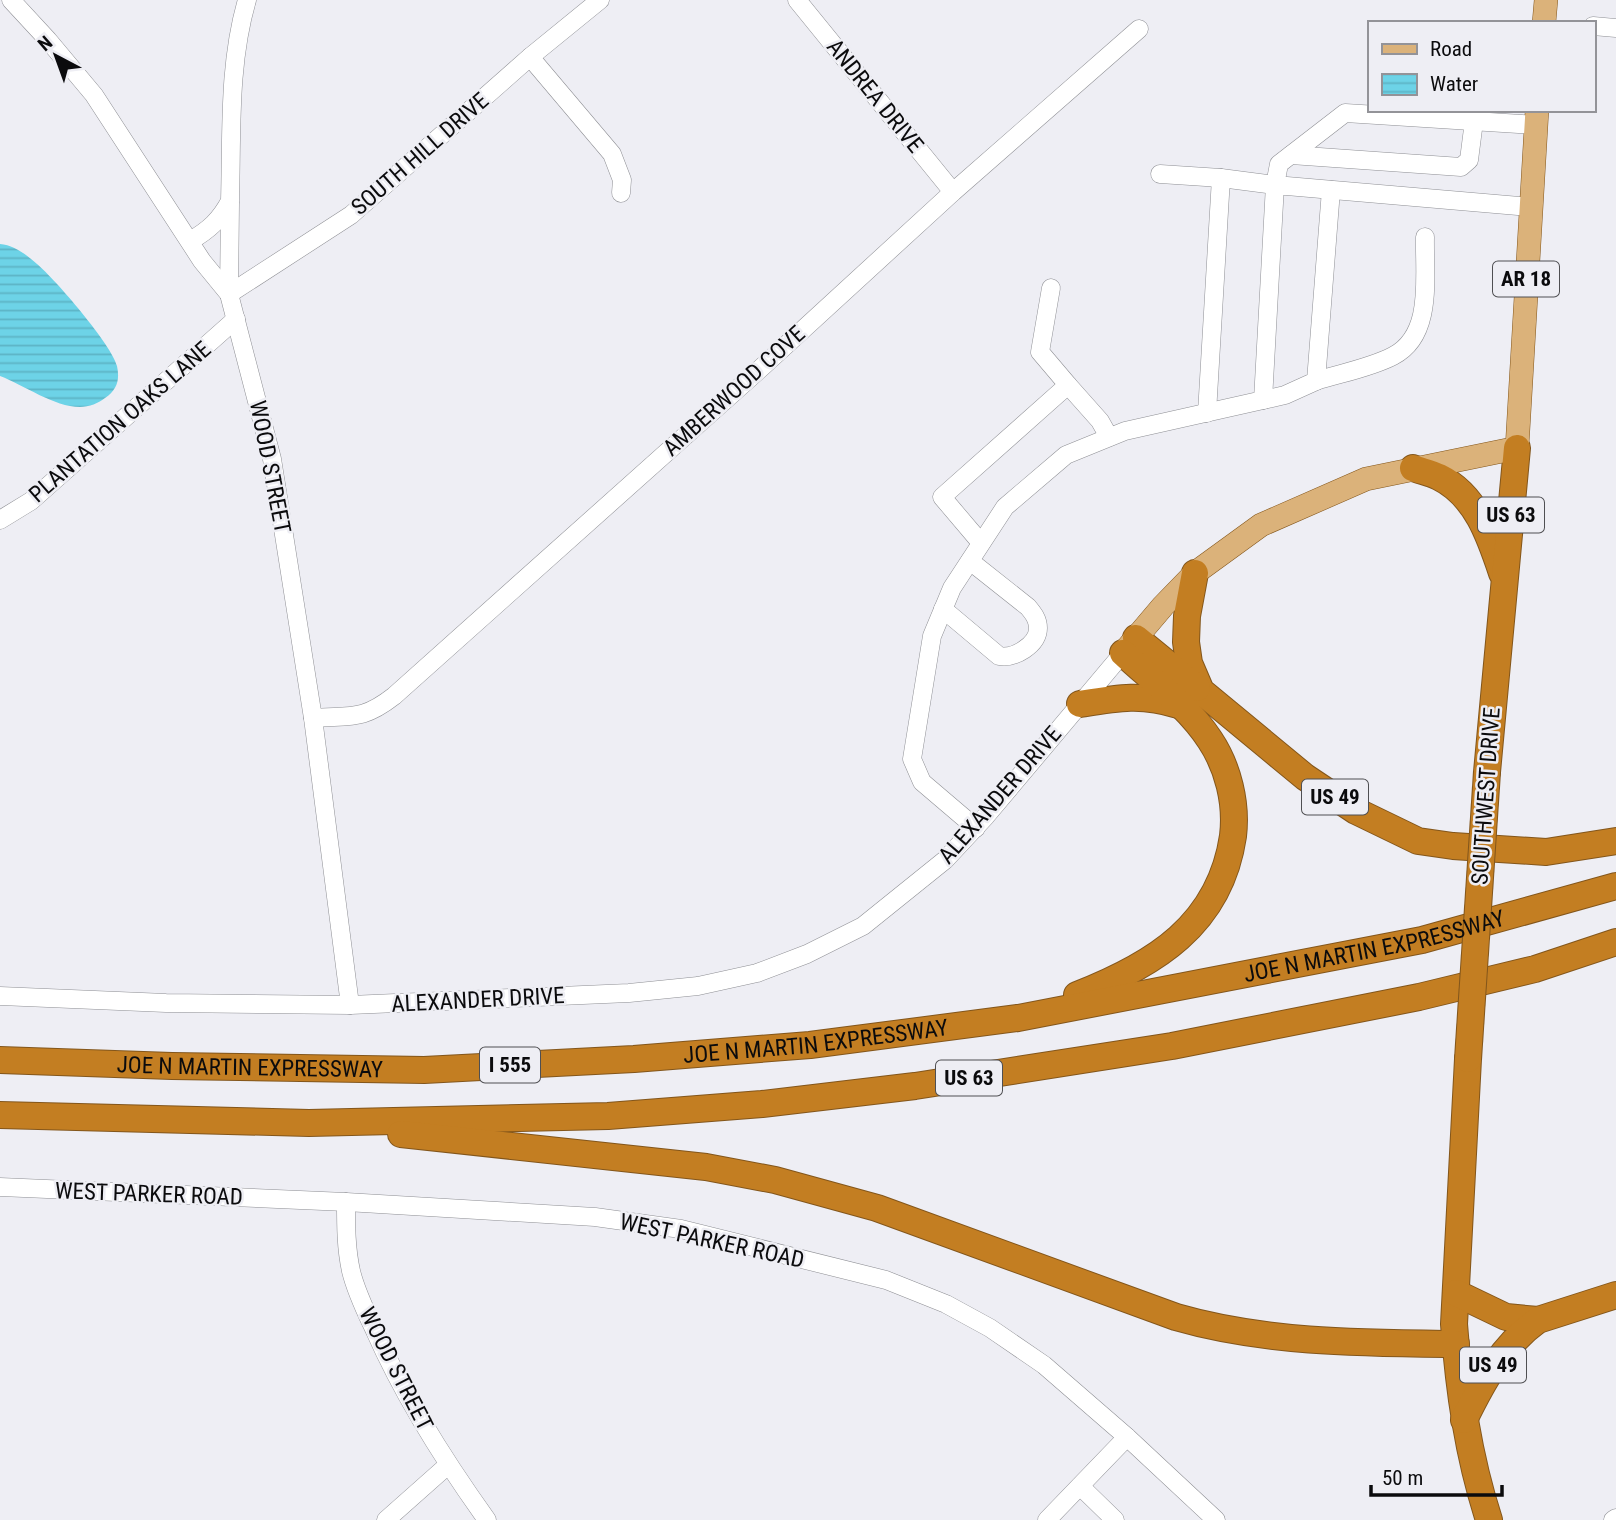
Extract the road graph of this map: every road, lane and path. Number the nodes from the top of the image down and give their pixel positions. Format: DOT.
graph roads {
  1 [pos="11,0"];
  2 [pos="247,0"];
  3 [pos="600,0"];
  4 [pos="797,0"];
  5 [pos="1546,0"];
  6 [pos="1544,21"];
  7 [pos="1595,26"];
  8 [pos="1616,28"];
  9 [pos="1139,29"];
  10 [pos="530,57"];
  11 [pos="1536,118"];
  12 [pos="1474,121"];
  13 [pos="1291,155"];
  14 [pos="1160,174"];
  15 [pos="1220,178"];
  16 [pos="1275,185"];
  17 [pos="1331,190"];
  18 [pos="953,192"];
  19 [pos="621,193"];
  20 [pos="230,201"];
  21 [pos="1530,207"];
  22 [pos="1425,237"];
  23 [pos="190,241"];
  24 [pos="1051,288"];
  25 [pos="229,294"];
  26 [pos="236,319"];
  27 [pos="1316,381"];
  28 [pos="1068,385"];
  29 [pos="1263,400"];
  30 [pos="1207,413"];
  31 [pos="1109,437"];
  32 [pos="1517,448"];
  33 [pos="1413,468"];
  34 [pos="0,520"];
  35 [pos="981,542"];
  36 [pos="975,565"];
  37 [pos="1195,573"];
  38 [pos="1505,582"];
  39 [pos="948,613"];
  40 [pos="1129,645"];
  41 [pos="1201,691"];
  42 [pos="1080,704"];
  43 [pos="1178,705"];
  44 [pos="313,718"];
  45 [pos="975,828"];
  46 [pos="1616,841"];
  47 [pos="1616,886"];
  48 [pos="1616,942"];
  49 [pos="0,996"];
  50 [pos="350,1005"];
  51 [pos="1018,1018"];
  52 [pos="0,1060"];
  53 [pos="0,1115"];
  54 [pos="309,1124"];
  55 [pos="0,1188"];
  56 [pos="346,1202"];
  57 [pos="1456,1293"];
  58 [pos="1616,1295"];
  59 [pos="1538,1320"];
  60 [pos="1456,1344"];
  61 [pos="1464,1420"];
  62 [pos="1128,1437"];
  63 [pos="448,1465"];
  64 [pos="1080,1486"];
  65 [pos="386,1520"];
  66 [pos="487,1520"];
  67 [pos="1047,1520"];
  68 [pos="1115,1520"];
  69 [pos="1216,1520"];
  70 [pos="1489,1520"];
  1 -- 23 [label="street, WOOD STREET"];
  2 -- 20 [label="street"];
  3 -- 10 [label="street, SOUTH HILL DRIVE"];
  4 -- 18 [label="street, ANDREA DRIVE"];
  5 -- 6 [label="main road"];
  7 -- 8 [label="street"];
  9 -- 18 [label="street, AMBERWOOD COVE"];
  10 -- 19 [label="street"];
  10 -- 25 [label="street, SOUTH HILL DRIVE"];
  11 -- 12 [label="street"];
  11 -- 21 [label="main road, SOUTHWEST DRIVE / AR 18"];
  12 -- 13 [label="street"];
  12 -- 13 [label="street"];
  13 -- 16 [label="street"];
  14 -- 15 [label="street"];
  15 -- 16 [label="street"];
  15 -- 30 [label="street"];
  16 -- 17 [label="street"];
  16 -- 29 [label="street"];
  17 -- 21 [label="street"];
  17 -- 27 [label="street"];
  18 -- 44 [label="street, AMBERWOOD COVE"];
  20 -- 23 [label="street"];
  20 -- 25 [label="street"];
  21 -- 32 [label="main road, SOUTHWEST DRIVE / AR 18"];
  22 -- 27 [label="street"];
  23 -- 25 [label="street, WOOD STREET"];
  24 -- 28 [label="street"];
  25 -- 26 [label="street, WOOD STREET"];
  26 -- 34 [label="street, PLANTATION OAKS LANE"];
  26 -- 44 [label="street, WOOD STREET"];
  27 -- 29 [label="street"];
  28 -- 31 [label="street"];
  28 -- 35 [label="street"];
  29 -- 30 [label="street"];
  30 -- 31 [label="street"];
  31 -- 35 [label="street"];
  32 -- 33 [label="main road, ALEXANDER DRIVE"];
  32 -- 38 [label="highway, SOUTHWEST DRIVE / US 63"];
  33 -- 37 [label="main road, ALEXANDER DRIVE"];
  33 -- 38 [label="highway, US 49"];
  35 -- 36 [label="street"];
  36 -- 39 [label="street"];
  36 -- 39 [label="street"];
  37 -- 40 [label="main road, ALEXANDER DRIVE"];
  37 -- 41 [label="highway, US 49"];
  38 -- 57 [label="highway, SOUTHWEST DRIVE / US 49, bridge"];
  39 -- 45 [label="street"];
  40 -- 41 [label="highway, US 49"];
  40 -- 42 [label="street, ALEXANDER DRIVE"];
  40 -- 43 [label="highway"];
  41 -- 46 [label="highway, US 49"];
  42 -- 43 [label="highway"];
  42 -- 45 [label="street, ALEXANDER DRIVE"];
  43 -- 51 [label="highway"];
  44 -- 50 [label="street, WOOD STREET"];
  45 -- 50 [label="street, ALEXANDER DRIVE"];
  47 -- 51 [label="highway, JOE N MARTIN EXPRESSWAY"];
  48 -- 54 [label="highway, US 63"];
  49 -- 50 [label="street, ALEXANDER DRIVE"];
  51 -- 52 [label="highway, JOE N MARTIN EXPRESSWAY / I 555"];
  53 -- 54 [label="highway"];
  54 -- 60 [label="highway"];
  55 -- 56 [label="street, WEST PARKER ROAD"];
  56 -- 62 [label="street, WEST PARKER ROAD"];
  56 -- 63 [label="street, WOOD STREET"];
  57 -- 59 [label="highway"];
  57 -- 60 [label="highway, SOUTHWEST DRIVE / US 49"];
  58 -- 59 [label="highway, US 49"];
  59 -- 61 [label="highway, US 49"];
  60 -- 61 [label="highway, SOUTHWEST DRIVE / US 49"];
  61 -- 70 [label="highway, SOUTHWEST DRIVE / US 49"];
  62 -- 64 [label="street"];
  62 -- 69 [label="street, WEST PARKER ROAD"];
  63 -- 65 [label="street"];
  63 -- 66 [label="street, WOOD STREET"];
  64 -- 67 [label="street"];
  64 -- 68 [label="street"];
}
